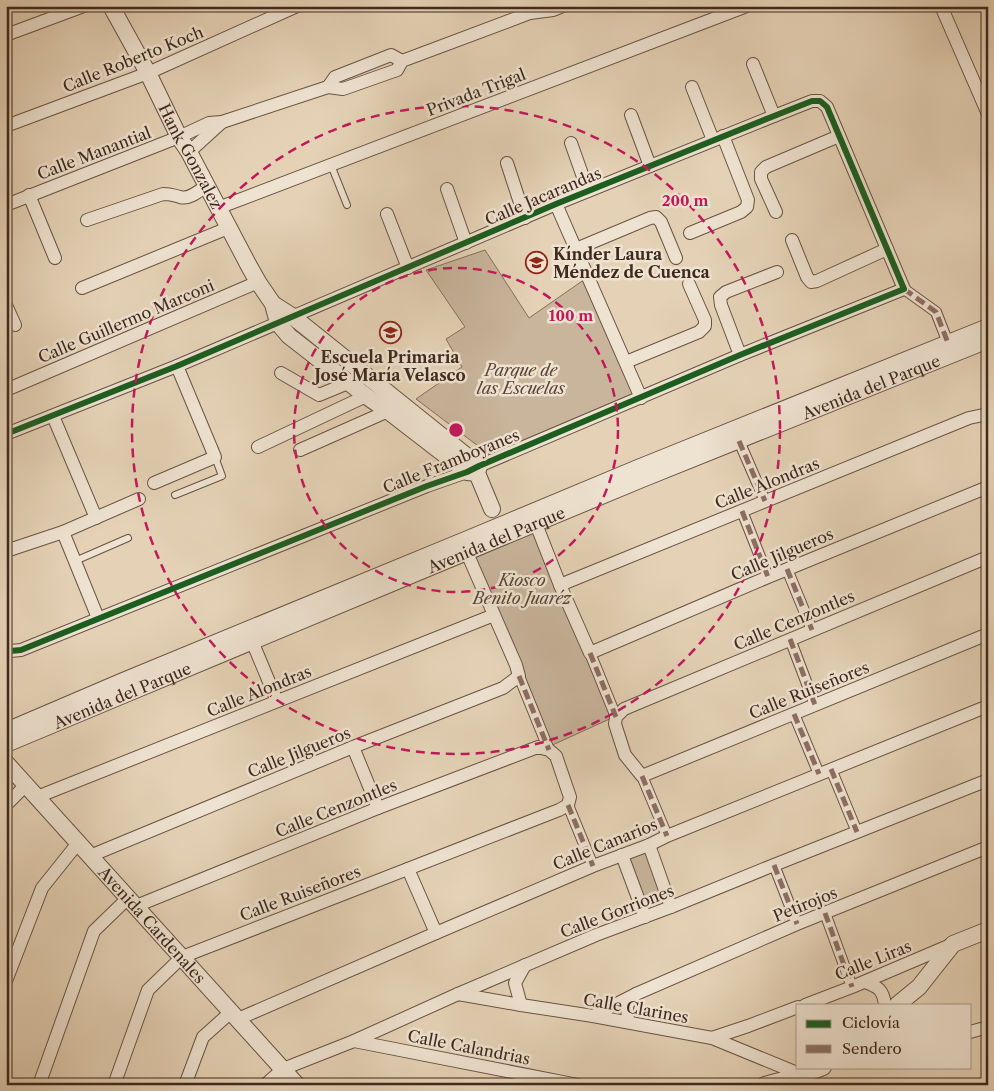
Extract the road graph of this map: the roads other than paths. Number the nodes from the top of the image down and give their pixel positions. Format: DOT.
graph roads {
  1 [pos="84,6"];
  2 [pos="111,6"];
  3 [pos="297,6"];
  4 [pos="562,6"];
  5 [pos="746,6"];
  6 [pos="941,6"];
  7 [pos="533,10"];
  8 [pos="6,35"];
  9 [pos="753,64"];
  10 [pos="148,73"];
  11 [pos="692,87"];
  12 [pos="631,114"];
  13 [pos="988,114"];
  14 [pos="774,116"];
  15 [pos="222,122"];
  16 [pos="6,126"];
  17 [pos="839,136"];
  18 [pos="179,137"];
  19 [pos="718,138"];
  20 [pos="571,143"];
  21 [pos="188,152"];
  22 [pos="507,163"];
  23 [pos="331,165"];
  24 [pos="650,166"];
  25 [pos="206,186"];
  26 [pos="447,189"];
  27 [pos="588,191"];
  28 [pos="29,196"];
  29 [pos="6,204"];
  30 [pos="556,204"];
  31 [pos="347,205"];
  32 [pos="218,208"];
  33 [pos="776,212"];
  34 [pos="387,214"];
  35 [pos="525,218"];
  36 [pos="87,220"];
  37 [pos="228,228"];
  38 [pos="690,233"];
  39 [pos="792,240"];
  40 [pos="466,243"];
  41 [pos="576,248"];
  42 [pos="887,249"];
  43 [pos="55,258"];
  44 [pos="676,258"];
  45 [pos="408,268"];
  46 [pos="777,272"];
  47 [pos="258,282"];
  48 [pos="689,284"];
  49 [pos="82,288"];
  50 [pos="904,289"];
  51 [pos="6,304"];
  52 [pos="285,319"];
  53 [pos="15,325"];
  54 [pos="988,327"];
  55 [pos="988,340"];
  56 [pos="948,343"];
  57 [pos="740,355"];
  58 [pos="626,362"];
  59 [pos="177,366"];
  60 [pos="281,373"];
  61 [pos="348,383"];
  62 [pos="6,390"];
  63 [pos="366,396"];
  64 [pos="641,398"];
  65 [pos="388,410"];
  66 [pos="988,414"];
  67 [pos="53,416"];
  68 [pos="6,434"];
  69 [pos="739,441"];
  70 [pos="258,447"];
  71 [pos="300,450"];
  72 [pos="214,457"];
  73 [pos="474,470"];
  74 [pos="154,483"];
  75 [pos="988,486"];
  76 [pos="176,495"];
  77 [pos="140,499"];
  78 [pos="765,501"];
  79 [pos="492,508"];
  80 [pos="742,511"];
  81 [pos="96,518"];
  82 [pos="533,518"];
  83 [pos="63,532"];
  84 [pos="128,538"];
  85 [pos="465,547"];
  86 [pos="6,551"];
  87 [pos="988,557"];
  88 [pos="75,561"];
  89 [pos="787,569"];
  90 [pos="768,577"];
  91 [pos="560,585"];
  92 [pos="494,615"];
  93 [pos="98,618"];
  94 [pos="812,630"];
  95 [pos="988,634"];
  96 [pos="790,639"];
  97 [pos="252,641"];
  98 [pos="6,648"];
  99 [pos="590,653"];
  100 [pos="520,676"];
  101 [pos="277,701"];
  102 [pos="815,705"];
  103 [pos="988,706"];
  104 [pos="794,714"];
  105 [pos="616,716"];
  106 [pos="6,731"];
  107 [pos="6,744"];
  108 [pos="353,747"];
  109 [pos="549,750"];
  110 [pos="6,763"];
  111 [pos="825,772"];
  112 [pos="642,776"];
  113 [pos="988,780"];
  114 [pos="31,791"];
  115 [pos="6,805"];
  116 [pos="568,805"];
  117 [pos="378,808"];
  118 [pos="857,832"];
  119 [pos="667,836"];
  120 [pos="78,843"];
  121 [pos="649,845"];
  122 [pos="988,847"];
  123 [pos="622,855"];
  124 [pos="90,856"];
  125 [pos="774,865"];
  126 [pos="594,866"];
  127 [pos="408,869"];
  128 [pos="132,902"];
  129 [pos="671,907"];
  130 [pos="825,913"];
  131 [pos="645,917"];
  132 [pos="798,924"];
  133 [pos="988,930"];
  134 [pos="436,933"];
  135 [pos="953,944"];
  136 [pos="182,957"];
  137 [pos="525,965"];
  138 [pos="6,981"];
  139 [pos="864,982"];
  140 [pos="852,987"];
  141 [pos="458,994"];
  142 [pos="636,994"];
  143 [pos="808,1004"];
  144 [pos="885,1004"];
  145 [pos="898,1004"];
  146 [pos="521,1005"];
  147 [pos="796,1009"];
  148 [pos="235,1015"];
  149 [pos="593,1016"];
  150 [pos="628,1022"];
  151 [pos="748,1026"];
  152 [pos="988,1027"];
  153 [pos="972,1031"];
  154 [pos="712,1038"];
  155 [pos="354,1041"];
  156 [pos="735,1048"];
  157 [pos="820,1068"];
  158 [pos="283,1069"];
  159 [pos="802,1075"];
  160 [pos="39,1085"];
  161 [pos="114,1085"];
  162 [pos="185,1085"];
  163 [pos="266,1085"];
  164 [pos="297,1085"];
  165 [pos="578,1085"];
  166 [pos="765,1085"];
  1 -- 8 [label="street"];
  2 -- 10 [label="street, Hank Gonzalez"];
  3 -- 10 [label="street, Calle Roberto Koch"];
  4 -- 7 [label="street, Calle Manantial"];
  5 -- 23 [label="street, Privada Trigal"];
  6 -- 13 [label="street"];
  7 -- 15 [label="street, Calle Manantial"];
  9 -- 14 [label="street"];
  10 -- 16 [label="street, Calle Roberto Koch"];
  10 -- 18 [label="street, Hank Gonzalez"];
  11 -- 19 [label="street"];
  12 -- 24 [label="street"];
  14 -- 17 [label="street, Calle Jacarandas"];
  14 -- 19 [label="street, Calle Jacarandas"];
  15 -- 18 [label="street, Calle Manantial"];
  15 -- 21 [label="street, Calle Manantial"];
  17 -- 33 [label="street"];
  17 -- 42 [label="street"];
  18 -- 21 [label="street, Hank Gonzalez"];
  18 -- 28 [label="street, Calle Manantial"];
  19 -- 24 [label="street, Calle Jacarandas"];
  19 -- 38 [label="street"];
  20 -- 27 [label="street"];
  21 -- 25 [label="street, Hank Gonzalez"];
  22 -- 35 [label="street"];
  23 -- 31 [label="lane"];
  23 -- 32 [label="street, Privada Trigal"];
  24 -- 27 [label="street, Calle Jacarandas"];
  25 -- 32 [label="street, Hank Gonzalez"];
  25 -- 36 [label="street"];
  26 -- 40 [label="street"];
  27 -- 30 [label="street, Calle Jacarandas"];
  28 -- 29 [label="street, Calle Manantial"];
  28 -- 43 [label="street"];
  30 -- 35 [label="street, Calle Jacarandas"];
  30 -- 41 [label="street"];
  32 -- 37 [label="street, Hank Gonzalez"];
  34 -- 45 [label="street"];
  35 -- 40 [label="street, Calle Jacarandas"];
  37 -- 47 [label="street, Hank Gonzalez"];
  37 -- 49 [label="street"];
  39 -- 42 [label="street"];
  40 -- 45 [label="street, Calle Jacarandas"];
  41 -- 44 [label="street"];
  41 -- 58 [label="street"];
  42 -- 50 [label="street"];
  45 -- 52 [label="street, Calle Jacarandas"];
  46 -- 57 [label="street"];
  47 -- 52 [label="street, Hank Gonzalez"];
  47 -- 62 [label="street, Calle Guillermo Marconi"];
  48 -- 58 [label="street"];
  50 -- 56 [label="street"];
  50 -- 57 [label="street, Calle Framboyanes"];
  51 -- 53 [label="street"];
  52 -- 59 [label="street"];
  52 -- 61 [label="street"];
  52 -- 73 [label="street"];
  54 -- 56 [label="street, Avenida del Parque"];
  55 -- 69 [label="street, Avenida del Parque"];
  56 -- 82 [label="street, Avenida del Parque"];
  57 -- 64 [label="street, Calle Framboyanes"];
  58 -- 64 [label="street"];
  59 -- 67 [label="street"];
  59 -- 72 [label="street"];
  60 -- 61 [label="street"];
  61 -- 63 [label="street"];
  63 -- 65 [label="street"];
  63 -- 70 [label="street"];
  64 -- 73 [label="street, Calle Framboyanes"];
  65 -- 71 [label="street"];
  65 -- 73 [label="street"];
  66 -- 78 [label="street, Calle Alondras"];
  67 -- 68 [label="street"];
  67 -- 81 [label="street"];
  69 -- 78 [label="street"];
  69 -- 82 [label="street, Avenida del Parque"];
  72 -- 74 [label="street"];
  72 -- 76 [label="lane"];
  73 -- 79 [label="street"];
  73 -- 93 [label="street, Calle Framboyanes"];
  75 -- 89 [label="street, Calle Jilgueros"];
  77 -- 81 [label="street"];
  78 -- 80 [label="street, Calle Alondras"];
  79 -- 82 [label="street"];
  79 -- 85 [label="street"];
  80 -- 90 [label="street"];
  80 -- 91 [label="street, Calle Alondras"];
  81 -- 83 [label="street"];
  82 -- 85 [label="street, Avenida del Parque"];
  82 -- 91 [label="street"];
  83 -- 86 [label="street"];
  83 -- 88 [label="street"];
  84 -- 88 [label="lane"];
  85 -- 92 [label="street"];
  85 -- 97 [label="street, Avenida del Parque"];
  85 -- 106 [label="street, Avenida del Parque"];
  87 -- 94 [label="street, Calle Cenzontles"];
  88 -- 93 [label="street"];
  89 -- 90 [label="street, Calle Jilgueros"];
  89 -- 94 [label="street"];
  90 -- 99 [label="street, Calle Jilgueros"];
  91 -- 99 [label="street"];
  92 -- 100 [label="street"];
  92 -- 101 [label="street, Calle Alondras"];
  93 -- 98 [label="street, Calle Framboyanes"];
  94 -- 96 [label="street, Calle Cenzontles"];
  95 -- 102 [label="street, Calle Ruiseñores"];
  96 -- 102 [label="street"];
  96 -- 105 [label="street, Calle Cenzontles"];
  97 -- 101 [label="street"];
  97 -- 107 [label="street, Avenida del Parque"];
  99 -- 105 [label="street"];
  100 -- 108 [label="street, Calle Jilgueros"];
  100 -- 109 [label="street"];
  101 -- 114 [label="street, Calle Alondras"];
  102 -- 104 [label="street, Calle Ruiseñores"];
  103 -- 111 [label="street, Calle Canarios"];
  104 -- 111 [label="street"];
  104 -- 112 [label="street, Calle Ruiseñores"];
  105 -- 112 [label="street"];
  108 -- 117 [label="street"];
  108 -- 124 [label="street, Calle Jilgueros"];
  109 -- 116 [label="street"];
  109 -- 117 [label="street, Calle Cenzontles"];
  110 -- 114 [label="street, Avenida Cardenales"];
  111 -- 118 [label="street"];
  111 -- 119 [label="street, Calle Canarios"];
  112 -- 119 [label="street"];
  113 -- 118 [label="street, Calle Gorriones"];
  114 -- 115 [label="street, Calle Alondras"];
  114 -- 120 [label="street, Avenida Cardenales"];
  116 -- 126 [label="street"];
  116 -- 127 [label="street, Calle Ruiseñores"];
  117 -- 128 [label="street, Calle Cenzontles"];
  118 -- 125 [label="street, Calle Gorriones"];
  119 -- 121 [label="street, Calle Canarios"];
  120 -- 124 [label="street, Avenida Cardenales"];
  120 -- 138 [label="street"];
  121 -- 123 [label="street, Calle Canarios"];
  121 -- 129 [label="street"];
  122 -- 130 [label="street, Petirojos"];
  123 -- 126 [label="street, Calle Canarios"];
  123 -- 131 [label="street"];
  124 -- 128 [label="street, Avenida Cardenales"];
  125 -- 129 [label="street, Calle Gorriones"];
  125 -- 132 [label="street"];
  126 -- 134 [label="street, Calle Canarios"];
  127 -- 134 [label="street"];
  127 -- 136 [label="street, Calle Ruiseñores"];
  128 -- 136 [label="street, Avenida Cardenales"];
  128 -- 160 [label="street, Calle Cenzontles"];
  129 -- 131 [label="street, Calle Gorriones"];
  130 -- 132 [label="street, Petirojos"];
  130 -- 140 [label="street"];
  131 -- 137 [label="street, Calle Gorriones"];
  132 -- 142 [label="street, Petirojos"];
  133 -- 135 [label="street"];
  134 -- 148 [label="street, Calle Canarios"];
  135 -- 139 [label="street, Calle Liras"];
  135 -- 145 [label="street"];
  136 -- 148 [label="street, Avenida Cardenales"];
  136 -- 161 [label="street, Calle Ruiseñores"];
  137 -- 141 [label="street, Calle Gorriones"];
  137 -- 146 [label="street"];
  139 -- 140 [label="street, Calle Liras"];
  139 -- 144 [label="street"];
  140 -- 143 [label="street, Calle Liras"];
  141 -- 146 [label="street, Calle Clarines"];
  141 -- 155 [label="street, Calle Gorriones"];
  142 -- 149 [label="street, Petirojos"];
  142 -- 150 [label="street"];
  146 -- 149 [label="street, Calle Clarines"];
  147 -- 151 [label="street"];
  148 -- 158 [label="street, Avenida Cardenales"];
  148 -- 162 [label="street, Calle Canarios"];
  149 -- 150 [label="street, Calle Clarines"];
  150 -- 154 [label="street, Calle Clarines"];
  151 -- 154 [label="street"];
  151 -- 156 [label="street"];
  152 -- 153 [label="street"];
  154 -- 156 [label="street, Calle Clarines"];
  155 -- 158 [label="street, Calle Gorriones"];
  155 -- 165 [label="street, Calle Calandrias"];
  156 -- 159 [label="street, Calle Clarines"];
  157 -- 159 [label="street"];
  158 -- 163 [label="street, Calle Gorriones"];
  158 -- 164 [label="street, Avenida Cardenales"];
  159 -- 166 [label="street"];
}
